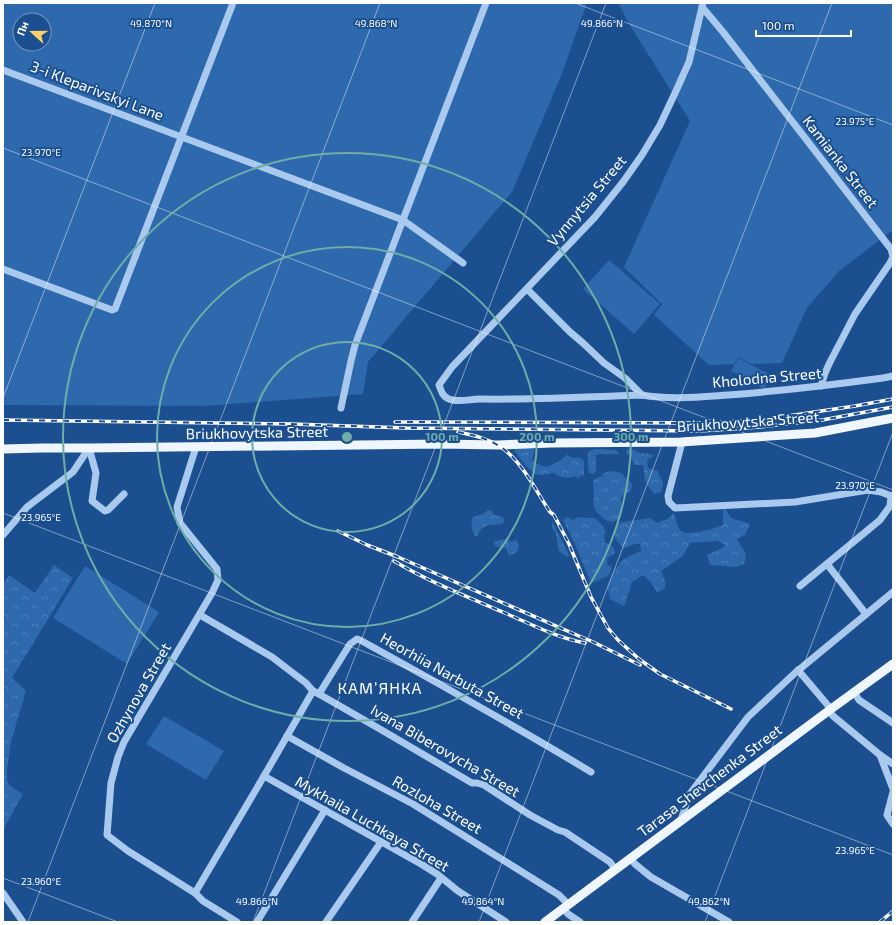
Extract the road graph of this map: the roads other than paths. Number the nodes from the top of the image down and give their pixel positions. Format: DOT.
graph roads {
  1 [pos="233,3"];
  2 [pos="486,3"];
  3 [pos="702,5"];
  4 [pos="3,70"];
  5 [pos="181,137"];
  6 [pos="403,220"];
  7 [pos="463,263"];
  8 [pos="3,269"];
  9 [pos="527,289"];
  10 [pos="893,376"];
  11 [pos="439,385"];
  12 [pos="821,386"];
  13 [pos="642,395"];
  14 [pos="341,408"];
  15 [pos="893,418"];
  16 [pos="681,442"];
  17 [pos="196,447"];
  18 [pos="89,448"];
  19 [pos="3,449"];
  20 [pos="124,494"];
  21 [pos="892,495"];
  22 [pos="3,535"];
  23 [pos="827,564"];
  24 [pos="800,586"];
  25 [pos="893,592"];
  26 [pos="866,614"];
  27 [pos="200,615"];
  28 [pos="893,664"];
  29 [pos="798,670"];
  30 [pos="316,692"];
  31 [pos="854,692"];
  32 [pos="830,710"];
  33 [pos="893,723"];
  34 [pos="287,736"];
  35 [pos="880,755"];
  36 [pos="893,764"];
  37 [pos="591,772"];
  38 [pos="264,776"];
  39 [pos="893,789"];
  40 [pos="893,792"];
  41 [pos="325,810"];
  42 [pos="681,820"];
  43 [pos="893,824"];
  44 [pos="382,842"];
  45 [pos="630,858"];
  46 [pos="615,869"];
  47 [pos="441,878"];
  48 [pos="3,893"];
  49 [pos="195,893"];
  50 [pos="566,906"];
  51 [pos="23,922"];
  52 [pos="237,922"];
  53 [pos="257,922"];
  54 [pos="326,922"];
  55 [pos="412,922"];
  56 [pos="506,922"];
  57 [pos="545,922"];
  58 [pos="580,922"];
  59 [pos="729,922"];
  1 -- 5 [label="street"];
  2 -- 6 [label="street"];
  3 -- 9 [label="street, Vynnytsia Street"];
  3 -- 12 [label="street, Kamianka Street"];
  4 -- 5 [label="street, 3-i Kleparivskyi Lane"];
  5 -- 6 [label="street, 3-i Kleparivskyi Lane"];
  5 -- 8 [label="street"];
  6 -- 7 [label="street, 3-i Kleparivskyi Lane"];
  6 -- 14 [label="street"];
  9 -- 11 [label="street, Vynnytsia Street"];
  9 -- 13 [label="street"];
  10 -- 12 [label="street, Kholodna Street"];
  11 -- 13 [label="street, Kholodna Street"];
  12 -- 13 [label="street, Kholodna Street"];
  15 -- 16 [label="main road, Briukhovytska Street"];
  16 -- 17 [label="main road, Briukhovytska Street"];
  16 -- 21 [label="street"];
  17 -- 18 [label="main road, Briukhovytska Street"];
  17 -- 27 [label="street"];
  18 -- 19 [label="main road, Briukhovytska Street"];
  18 -- 20 [label="street"];
  18 -- 22 [label="street"];
  21 -- 23 [label="street"];
  23 -- 24 [label="street"];
  23 -- 26 [label="street"];
  25 -- 26 [label="street"];
  26 -- 29 [label="street"];
  27 -- 30 [label="street, Ivana Biberovycha Street"];
  27 -- 49 [label="street, Ozhynova Street"];
  28 -- 31 [label="main road, Tarasa Shevchenka Street"];
  29 -- 32 [label="street"];
  29 -- 42 [label="street"];
  30 -- 34 [label="street"];
  30 -- 37 [label="street, Heorhiia Narbuta Street"];
  30 -- 46 [label="street, Ivana Biberovycha Street"];
  31 -- 32 [label="main road, Tarasa Shevchenka Street"];
  31 -- 33 [label="street"];
  32 -- 35 [label="street"];
  32 -- 42 [label="main road, Tarasa Shevchenka Street"];
  34 -- 38 [label="street"];
  34 -- 50 [label="street, Rozloha Street"];
  35 -- 36 [label="street"];
  35 -- 39 [label="street"];
  38 -- 41 [label="street, Mykhaila Luchkaya Street"];
  38 -- 49 [label="street"];
  40 -- 43 [label="street"];
  41 -- 44 [label="street, Mykhaila Luchkaya Street"];
  41 -- 53 [label="street"];
  42 -- 45 [label="main road, Tarasa Shevchenka Street"];
  44 -- 47 [label="street, Mykhaila Luchkaya Street"];
  44 -- 54 [label="street"];
  45 -- 46 [label="main road, Tarasa Shevchenka Street"];
  45 -- 59 [label="street"];
  46 -- 50 [label="main road, Tarasa Shevchenka Street"];
  47 -- 55 [label="street"];
  47 -- 56 [label="street, Mykhaila Luchkaya Street"];
  48 -- 51 [label="street"];
  49 -- 52 [label="street"];
  50 -- 57 [label="main road, Tarasa Shevchenka Street"];
  50 -- 58 [label="street, Rozloha Street"];
}
